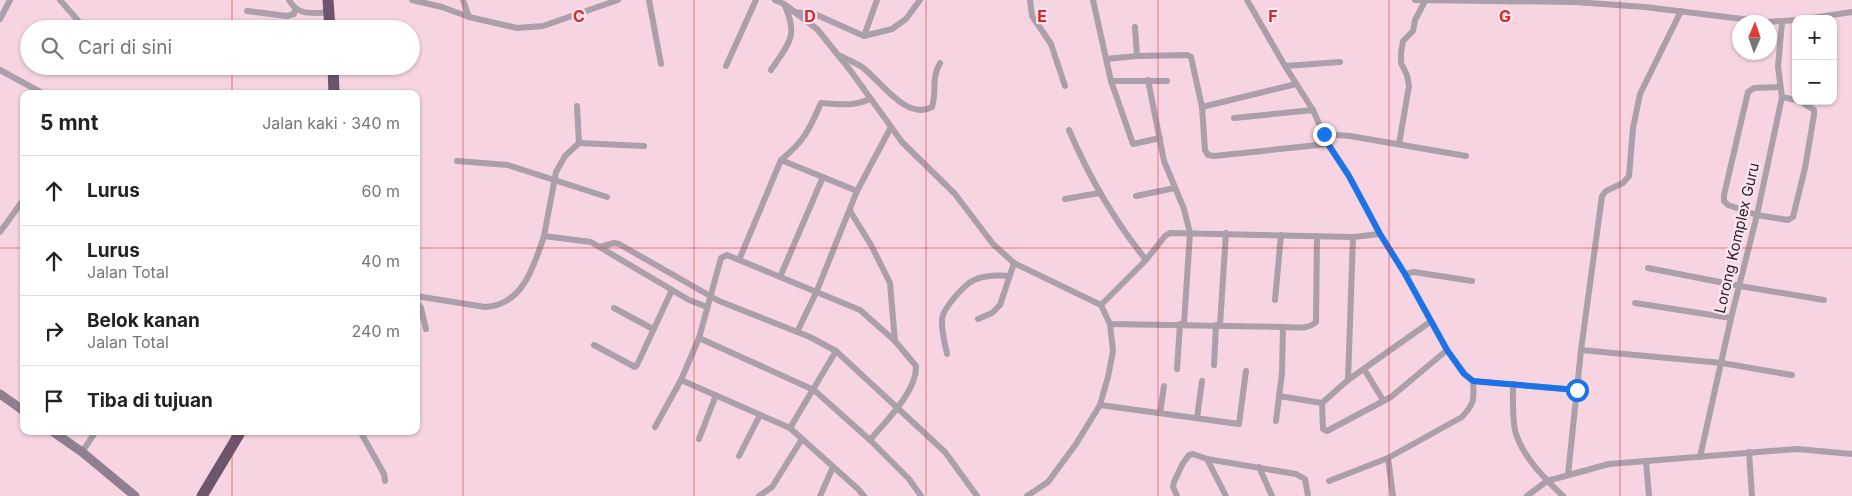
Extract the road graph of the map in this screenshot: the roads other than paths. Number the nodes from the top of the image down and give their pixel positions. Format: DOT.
graph roads {
  1 [pos="10,0"];
  2 [pos="60,0"];
  3 [pos="289,0"];
  4 [pos="328,0"];
  5 [pos="412,0"];
  6 [pos="463,0"];
  7 [pos="618,0"];
  8 [pos="649,0"];
  9 [pos="756,0"];
  10 [pos="775,0"];
  11 [pos="877,0"];
  12 [pos="920,0"];
  13 [pos="1030,0"];
  14 [pos="1093,0"];
  15 [pos="1247,0"];
  16 [pos="1415,0"];
  17 [pos="1462,0"];
  18 [pos="1427,1"];
  19 [pos="1524,1"];
  20 [pos="1576,1"];
  21 [pos="784,4"];
  22 [pos="295,9"];
  23 [pos="247,11"];
  24 [pos="1681,11"];
  25 [pos="794,12"];
  26 [pos="1852,12"];
  27 [pos="329,13"];
  28 [pos="1832,15"];
  29 [pos="469,17"];
  30 [pos="0,20"];
  31 [pos="78,20"];
  32 [pos="329,20"];
  33 [pos="1792,21"];
  34 [pos="1782,22"];
  35 [pos="1135,27"];
  36 [pos="864,36"];
  37 [pos="838,55"];
  38 [pos="1137,56"];
  39 [pos="1106,59"];
  40 [pos="1340,62"];
  41 [pos="940,63"];
  42 [pos="661,64"];
  43 [pos="726,66"];
  44 [pos="1285,66"];
  45 [pos="0,70"];
  46 [pos="771,70"];
  47 [pos="333,75"];
  48 [pos="1148,80"];
  49 [pos="1111,81"];
  50 [pos="1167,81"];
  51 [pos="1296,84"];
  52 [pos="1065,86"];
  53 [pos="1780,87"];
  54 [pos="37,90"];
  55 [pos="334,90"];
  56 [pos="1782,97"];
  57 [pos="870,99"];
  58 [pos="1792,99"];
  59 [pos="1806,105"];
  60 [pos="577,106"];
  61 [pos="1202,107"];
  62 [pos="1313,110"];
  63 [pos="1234,118"];
  64 [pos="891,127"];
  65 [pos="1069,130"];
  66 [pos="1324,134"];
  67 [pos="1160,138"];
  68 [pos="579,143"];
  69 [pos="1328,144"];
  70 [pos="1399,144"];
  71 [pos="644,146"];
  72 [pos="1466,156"];
  73 [pos="457,160"];
  74 [pos="782,160"];
  75 [pos="823,176"];
  76 [pos="555,180"];
  77 [pos="1175,188"];
  78 [pos="857,192"];
  79 [pos="1099,193"];
  80 [pos="1136,196"];
  81 [pos="607,197"];
  82 [pos="1065,199"];
  83 [pos="20,204"];
  84 [pos="850,211"];
  85 [pos="1757,215"];
  86 [pos="0,232"];
  87 [pos="1190,233"];
  88 [pos="1226,234"];
  89 [pos="1380,234"];
  90 [pos="1281,235"];
  91 [pos="544,236"];
  92 [pos="1317,236"];
  93 [pos="1353,237"];
  94 [pos="600,247"];
  95 [pos="739,260"];
  96 [pos="1146,260"];
  97 [pos="1014,263"];
  98 [pos="1648,268"];
  99 [pos="1405,274"];
  100 [pos="1009,276"];
  101 [pos="780,277"];
  102 [pos="1472,281"];
  103 [pos="1740,286"];
  104 [pos="672,290"];
  105 [pos="816,293"];
  106 [pos="710,296"];
  107 [pos="420,297"];
  108 [pos="1275,300"];
  109 [pos="1824,300"];
  110 [pos="1635,303"];
  111 [pos="1101,305"];
  112 [pos="420,307"];
  113 [pos="707,307"];
  114 [pos="614,308"];
  115 [pos="1731,318"];
  116 [pos="978,319"];
  117 [pos="1430,322"];
  118 [pos="1110,324"];
  119 [pos="1182,324"];
  120 [pos="1218,325"];
  121 [pos="1284,328"];
  122 [pos="426,329"];
  123 [pos="653,329"];
  124 [pos="797,332"];
  125 [pos="699,338"];
  126 [pos="895,341"];
  127 [pos="594,345"];
  128 [pos="1447,350"];
  129 [pos="1581,350"];
  130 [pos="836,351"];
  131 [pos="947,354"];
  132 [pos="1722,363"];
  133 [pos="1214,365"];
  134 [pos="1177,369"];
  135 [pos="1364,369"];
  136 [pos="1246,371"];
  137 [pos="1792,375"];
  138 [pos="681,380"];
  139 [pos="1348,380"];
  140 [pos="1202,381"];
  141 [pos="1473,381"];
  142 [pos="1512,384"];
  143 [pos="1164,386"];
  144 [pos="814,390"];
  145 [pos="1577,390"];
  146 [pos="0,394"];
  147 [pos="716,396"];
  148 [pos="1279,396"];
  149 [pos="1384,400"];
  150 [pos="1322,402"];
  151 [pos="1100,405"];
  152 [pos="20,408"];
  153 [pos="897,408"];
  154 [pos="1160,413"];
  155 [pos="760,415"];
  156 [pos="1197,418"];
  157 [pos="1276,421"];
  158 [pos="655,427"];
  159 [pos="790,428"];
  160 [pos="58,435"];
  161 [pos="93,435"];
  162 [pos="239,435"];
  163 [pos="362,435"];
  164 [pos="699,439"];
  165 [pos="802,439"];
  166 [pos="870,440"];
  167 [pos="82,452"];
  168 [pos="1749,452"];
  169 [pos="1852,454"];
  170 [pos="739,456"];
  171 [pos="1700,457"];
  172 [pos="1207,458"];
  173 [pos="1388,458"];
  174 [pos="1646,461"];
  175 [pos="833,467"];
  176 [pos="1259,467"];
  177 [pos="1568,475"];
  178 [pos="385,481"];
  179 [pos="1329,481"];
  180 [pos="1548,481"];
  181 [pos="861,495"];
  182 [pos="135,496"];
  183 [pos="202,496"];
  184 [pos="759,496"];
  185 [pos="820,496"];
  186 [pos="921,496"];
  187 [pos="977,496"];
  188 [pos="1027,496"];
  189 [pos="1177,496"];
  190 [pos="1226,496"];
  191 [pos="1272,496"];
  192 [pos="1308,496"];
  193 [pos="1393,496"];
  194 [pos="1527,496"];
  195 [pos="1562,496"];
  196 [pos="1649,496"];
  197 [pos="1752,496"];
  1 -- 30 [label="street"];
  2 -- 31 [label="street"];
  3 -- 22 [label="street"];
  4 -- 27 [label="highway"];
  5 -- 29 [label="street"];
  6 -- 29 [label="street"];
  7 -- 29 [label="street"];
  8 -- 42 [label="street"];
  9 -- 43 [label="street"];
  10 -- 21 [label="street"];
  11 -- 36 [label="street"];
  12 -- 36 [label="street"];
  13 -- 52 [label="street"];
  14 -- 39 [label="street"];
  15 -- 44 [label="street"];
  16 -- 18 [label="street"];
  17 -- 18 [label="street"];
  17 -- 19 [label="street"];
  18 -- 70 [label="street"];
  19 -- 20 [label="street"];
  20 -- 24 [label="street"];
  21 -- 25 [label="street"];
  21 -- 46 [label="street"];
  22 -- 23 [label="street"];
  22 -- 27 [label="street"];
  24 -- 34 [label="street"];
  24 -- 129 [label="street"];
  25 -- 36 [label="street"];
  25 -- 37 [label="street"];
  26 -- 28 [label="street"];
  27 -- 32 [label="highway"];
  33 -- 34 [label="street"];
  34 -- 53 [label="street, Lorong Komplex Guru"];
  35 -- 38 [label="street"];
  37 -- 41 [label="street"];
  37 -- 57 [label="street"];
  38 -- 39 [label="street"];
  38 -- 61 [label="street"];
  39 -- 49 [label="street"];
  40 -- 44 [label="street"];
  44 -- 51 [label="street"];
  45 -- 54 [label="street"];
  47 -- 55 [label="highway"];
  48 -- 49 [label="street"];
  48 -- 50 [label="street"];
  48 -- 67 [label="street"];
  49 -- 67 [label="street"];
  51 -- 61 [label="street"];
  51 -- 62 [label="street"];
  53 -- 56 [label="street, Lorong Komplex Guru"];
  53 -- 85 [label="street"];
  56 -- 58 [label="street"];
  56 -- 85 [label="street, Lorong Komplex Guru"];
  57 -- 64 [label="street"];
  57 -- 74 [label="street"];
  59 -- 85 [label="street"];
  60 -- 68 [label="street"];
  61 -- 69 [label="street"];
  62 -- 63 [label="street"];
  62 -- 66 [label="street"];
  64 -- 78 [label="street"];
  64 -- 97 [label="street"];
  65 -- 79 [label="street"];
  66 -- 69 [label="street"];
  66 -- 70 [label="street"];
  67 -- 77 [label="street"];
  68 -- 71 [label="street"];
  68 -- 76 [label="street"];
  69 -- 89 [label="street"];
  70 -- 72 [label="street"];
  73 -- 76 [label="street"];
  74 -- 75 [label="street"];
  74 -- 95 [label="street"];
  75 -- 78 [label="street"];
  75 -- 101 [label="street"];
  76 -- 81 [label="street"];
  76 -- 91 [label="street"];
  77 -- 80 [label="street"];
  77 -- 87 [label="street"];
  78 -- 84 [label="street"];
  79 -- 82 [label="street"];
  79 -- 96 [label="street"];
  83 -- 86 [label="street"];
  84 -- 105 [label="street"];
  84 -- 126 [label="street"];
  85 -- 103 [label="street, Lorong Komplex Guru"];
  87 -- 88 [label="street"];
  87 -- 96 [label="street"];
  87 -- 119 [label="street"];
  88 -- 90 [label="street"];
  88 -- 120 [label="street"];
  89 -- 93 [label="street"];
  89 -- 99 [label="street"];
  90 -- 92 [label="street"];
  90 -- 108 [label="street"];
  91 -- 94 [label="street"];
  91 -- 107 [label="street"];
  92 -- 93 [label="street"];
  92 -- 121 [label="street"];
  93 -- 139 [label="street"];
  94 -- 104 [label="street"];
  94 -- 106 [label="street"];
  95 -- 101 [label="street"];
  95 -- 106 [label="street"];
  96 -- 111 [label="street"];
  97 -- 100 [label="street"];
  97 -- 111 [label="street"];
  98 -- 103 [label="street"];
  99 -- 102 [label="street"];
  99 -- 117 [label="street"];
  100 -- 116 [label="street"];
  100 -- 131 [label="street"];
  101 -- 105 [label="street"];
  103 -- 109 [label="street"];
  103 -- 115 [label="street, Lorong Komplex Guru"];
  104 -- 113 [label="street"];
  104 -- 123 [label="street"];
  105 -- 124 [label="street"];
  105 -- 126 [label="street"];
  106 -- 113 [label="street"];
  106 -- 124 [label="street"];
  110 -- 115 [label="street"];
  111 -- 118 [label="street"];
  112 -- 122 [label="street"];
  113 -- 125 [label="street"];
  114 -- 123 [label="street"];
  115 -- 132 [label="street, Lorong Komplex Guru"];
  117 -- 128 [label="street"];
  117 -- 135 [label="street"];
  118 -- 119 [label="street"];
  118 -- 151 [label="street"];
  119 -- 120 [label="street"];
  119 -- 134 [label="street"];
  120 -- 121 [label="street"];
  120 -- 133 [label="street"];
  121 -- 148 [label="street"];
  123 -- 127 [label="street"];
  124 -- 130 [label="street"];
  125 -- 138 [label="street"];
  125 -- 144 [label="street"];
  126 -- 153 [label="street"];
  128 -- 141 [label="street"];
  128 -- 149 [label="street"];
  129 -- 132 [label="street"];
  129 -- 145 [label="street"];
  130 -- 144 [label="street"];
  130 -- 153 [label="street"];
  132 -- 137 [label="street"];
  132 -- 171 [label="street, Lorong Komplex Guru"];
  135 -- 139 [label="street"];
  135 -- 149 [label="street"];
  136 -- 156 [label="street"];
  138 -- 147 [label="street"];
  138 -- 158 [label="street"];
  139 -- 150 [label="street"];
  140 -- 156 [label="street"];
  141 -- 142 [label="street"];
  141 -- 173 [label="street"];
  142 -- 145 [label="street"];
  142 -- 180 [label="street"];
  143 -- 154 [label="street"];
  144 -- 159 [label="street"];
  144 -- 166 [label="street"];
  145 -- 177 [label="street"];
  146 -- 152 [label="main road"];
  147 -- 155 [label="street"];
  147 -- 164 [label="street"];
  148 -- 150 [label="street"];
  148 -- 157 [label="street"];
  149 -- 150 [label="street"];
  151 -- 154 [label="street"];
  151 -- 188 [label="street"];
  153 -- 166 [label="street"];
  153 -- 187 [label="street"];
  154 -- 156 [label="street"];
  155 -- 159 [label="street"];
  155 -- 170 [label="street"];
  159 -- 165 [label="street"];
  160 -- 167 [label="main road"];
  161 -- 167 [label="street"];
  162 -- 183 [label="highway"];
  163 -- 178 [label="street"];
  165 -- 175 [label="street"];
  165 -- 184 [label="street"];
  166 -- 186 [label="street"];
  167 -- 182 [label="main road"];
  168 -- 169 [label="street"];
  168 -- 171 [label="street"];
  168 -- 197 [label="street"];
  171 -- 174 [label="street"];
  172 -- 176 [label="street"];
  172 -- 189 [label="street"];
  172 -- 190 [label="street"];
  173 -- 179 [label="street"];
  173 -- 193 [label="street"];
  174 -- 177 [label="street"];
  174 -- 196 [label="street"];
  175 -- 181 [label="street"];
  175 -- 185 [label="street"];
  176 -- 191 [label="street"];
  176 -- 192 [label="street"];
  177 -- 180 [label="street"];
  180 -- 194 [label="street"];
  180 -- 195 [label="street"];
}
